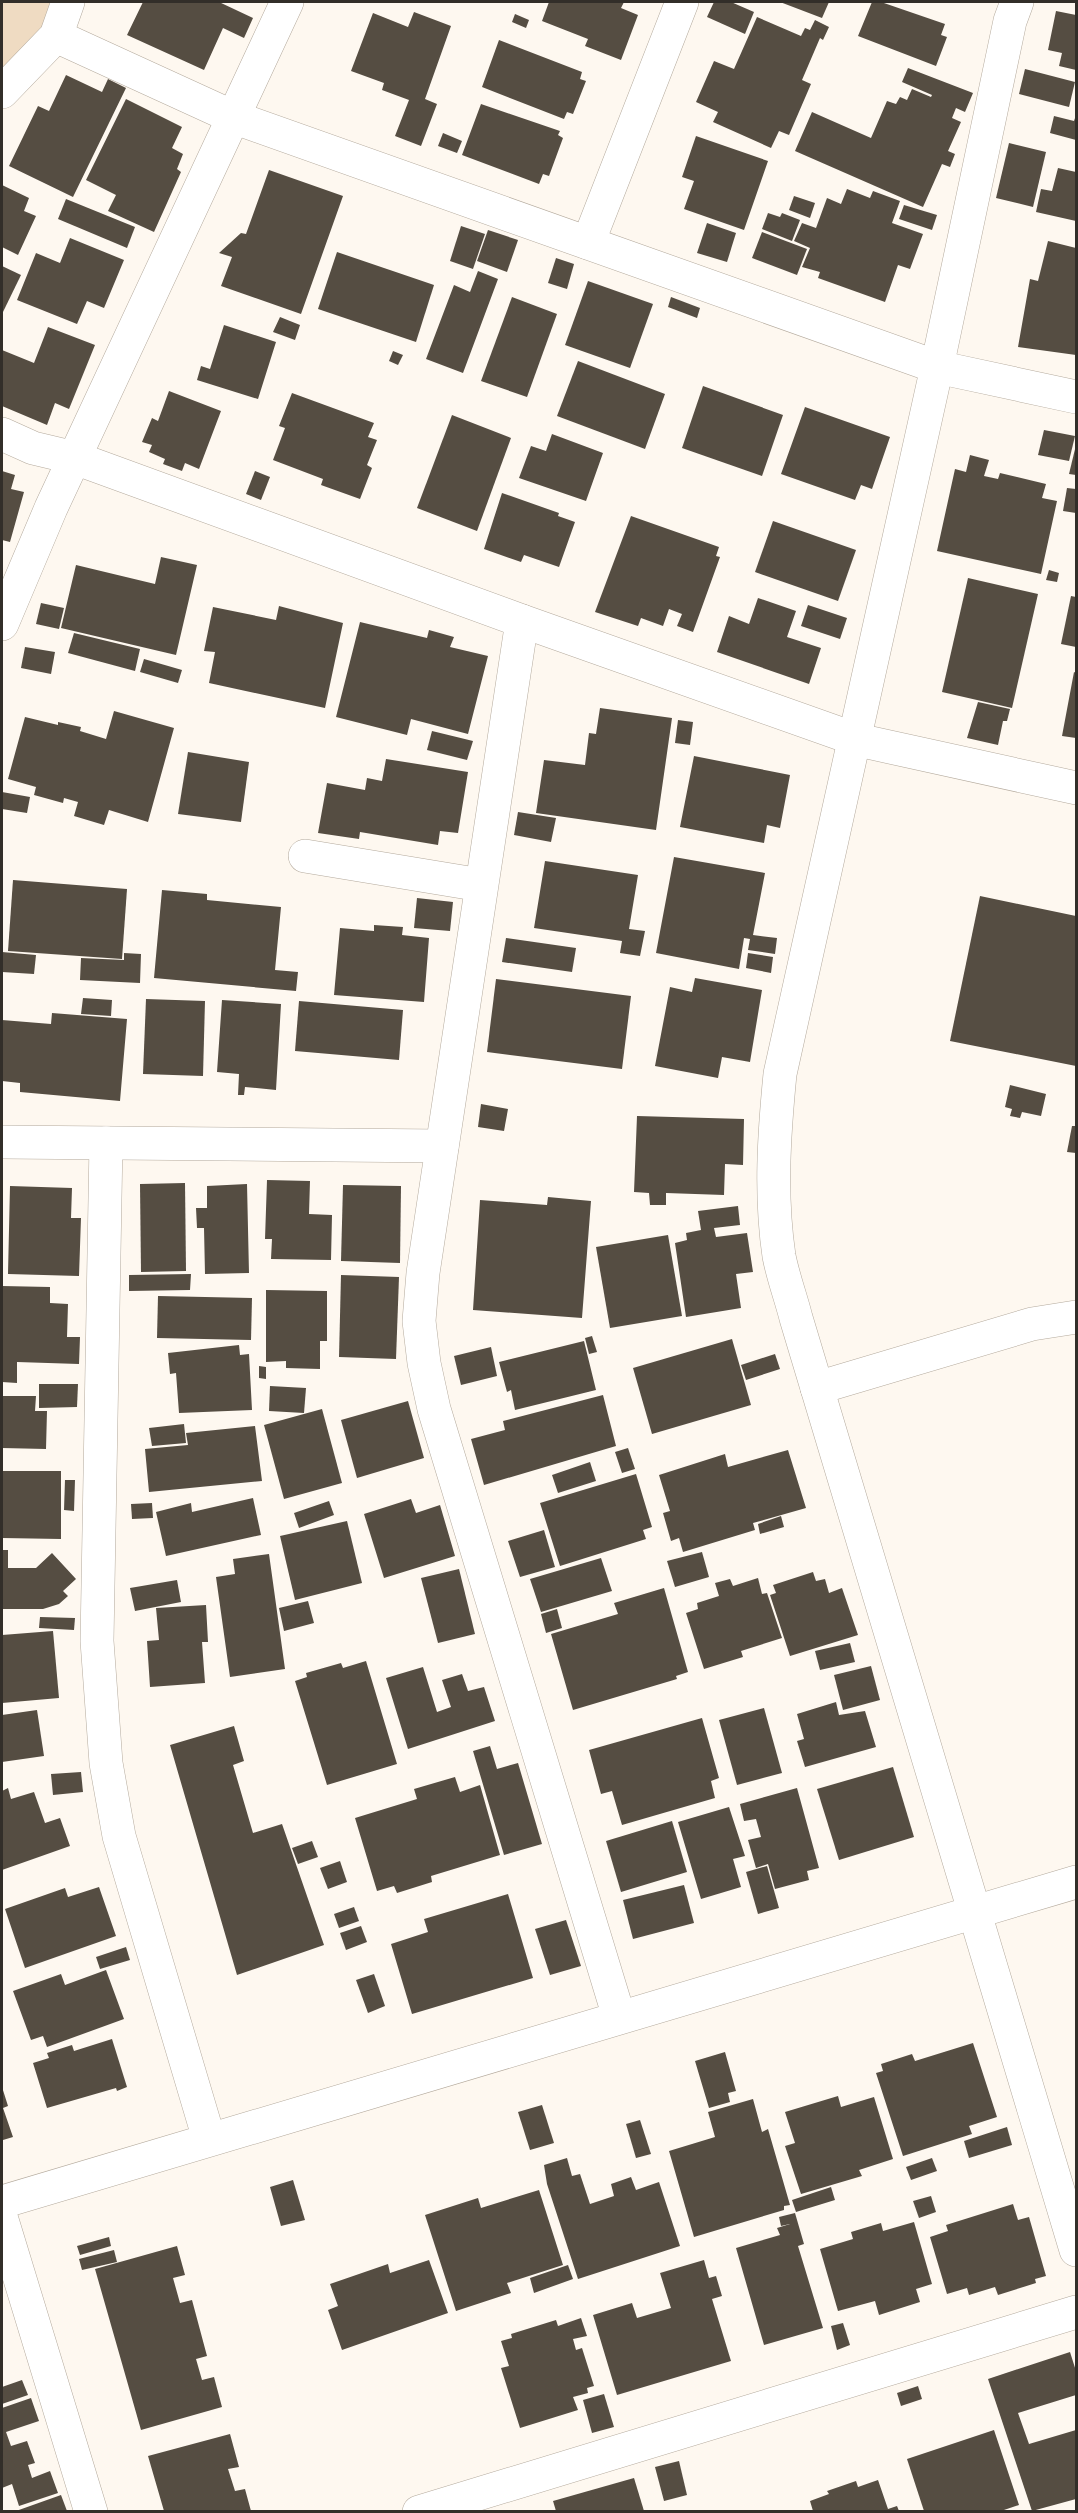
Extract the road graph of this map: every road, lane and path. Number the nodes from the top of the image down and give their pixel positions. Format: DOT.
graph roads {
  1 [pos="68,2"];
  2 [pos="286,2"];
  3 [pos="682,2"];
  4 [pos="1017,2"];
  5 [pos="56,36"];
  6 [pos="2,92"];
  7 [pos="233,117"];
  8 [pos="588,243"];
  9 [pos="937,367"];
  10 [pos="1077,397"];
  11 [pos="2,434"];
  12 [pos="75,458"];
  13 [pos="522,621"];
  14 [pos="2,624"];
  15 [pos="854,738"];
  16 [pos="1077,788"];
  17 [pos="305,856"];
  18 [pos="481,885"];
  19 [pos="2,1142"];
  20 [pos="106,1143"];
  21 [pos="442,1146"];
  22 [pos="1077,1317"];
  23 [pos="817,1388"];
  24 [pos="1077,1882"];
  25 [pos="975,1912"];
  26 [pos="619,2018"];
  27 [pos="208,2139"];
  28 [pos="2,2202"];
  29 [pos="2,2220"];
  30 [pos="1077,2250"];
  31 [pos="1077,2312"];
  32 [pos="91,2511"];
  33 [pos="419,2511"];
  1 -- 5 [label="street"];
  2 -- 7 [label="street"];
  3 -- 8 [label="street"];
  4 -- 9 [label="street"];
  5 -- 6 [label="street"];
  5 -- 7 [label="street"];
  7 -- 8 [label="street"];
  7 -- 12 [label="street"];
  8 -- 9 [label="street"];
  9 -- 10 [label="street"];
  9 -- 15 [label="street"];
  11 -- 12 [label="street"];
  12 -- 13 [label="street"];
  12 -- 14 [label="street"];
  13 -- 15 [label="street"];
  13 -- 18 [label="street"];
  15 -- 16 [label="street"];
  15 -- 23 [label="street"];
  17 -- 18 [label="street"];
  18 -- 21 [label="street"];
  19 -- 20 [label="street"];
  20 -- 21 [label="street"];
  20 -- 27 [label="street"];
  21 -- 26 [label="street"];
  22 -- 23 [label="street"];
  23 -- 25 [label="street"];
  24 -- 25 [label="street"];
  25 -- 26 [label="street"];
  25 -- 30 [label="street"];
  26 -- 27 [label="street"];
  27 -- 28 [label="street"];
  29 -- 32 [label="street"];
  31 -- 33 [label="street"];
}
